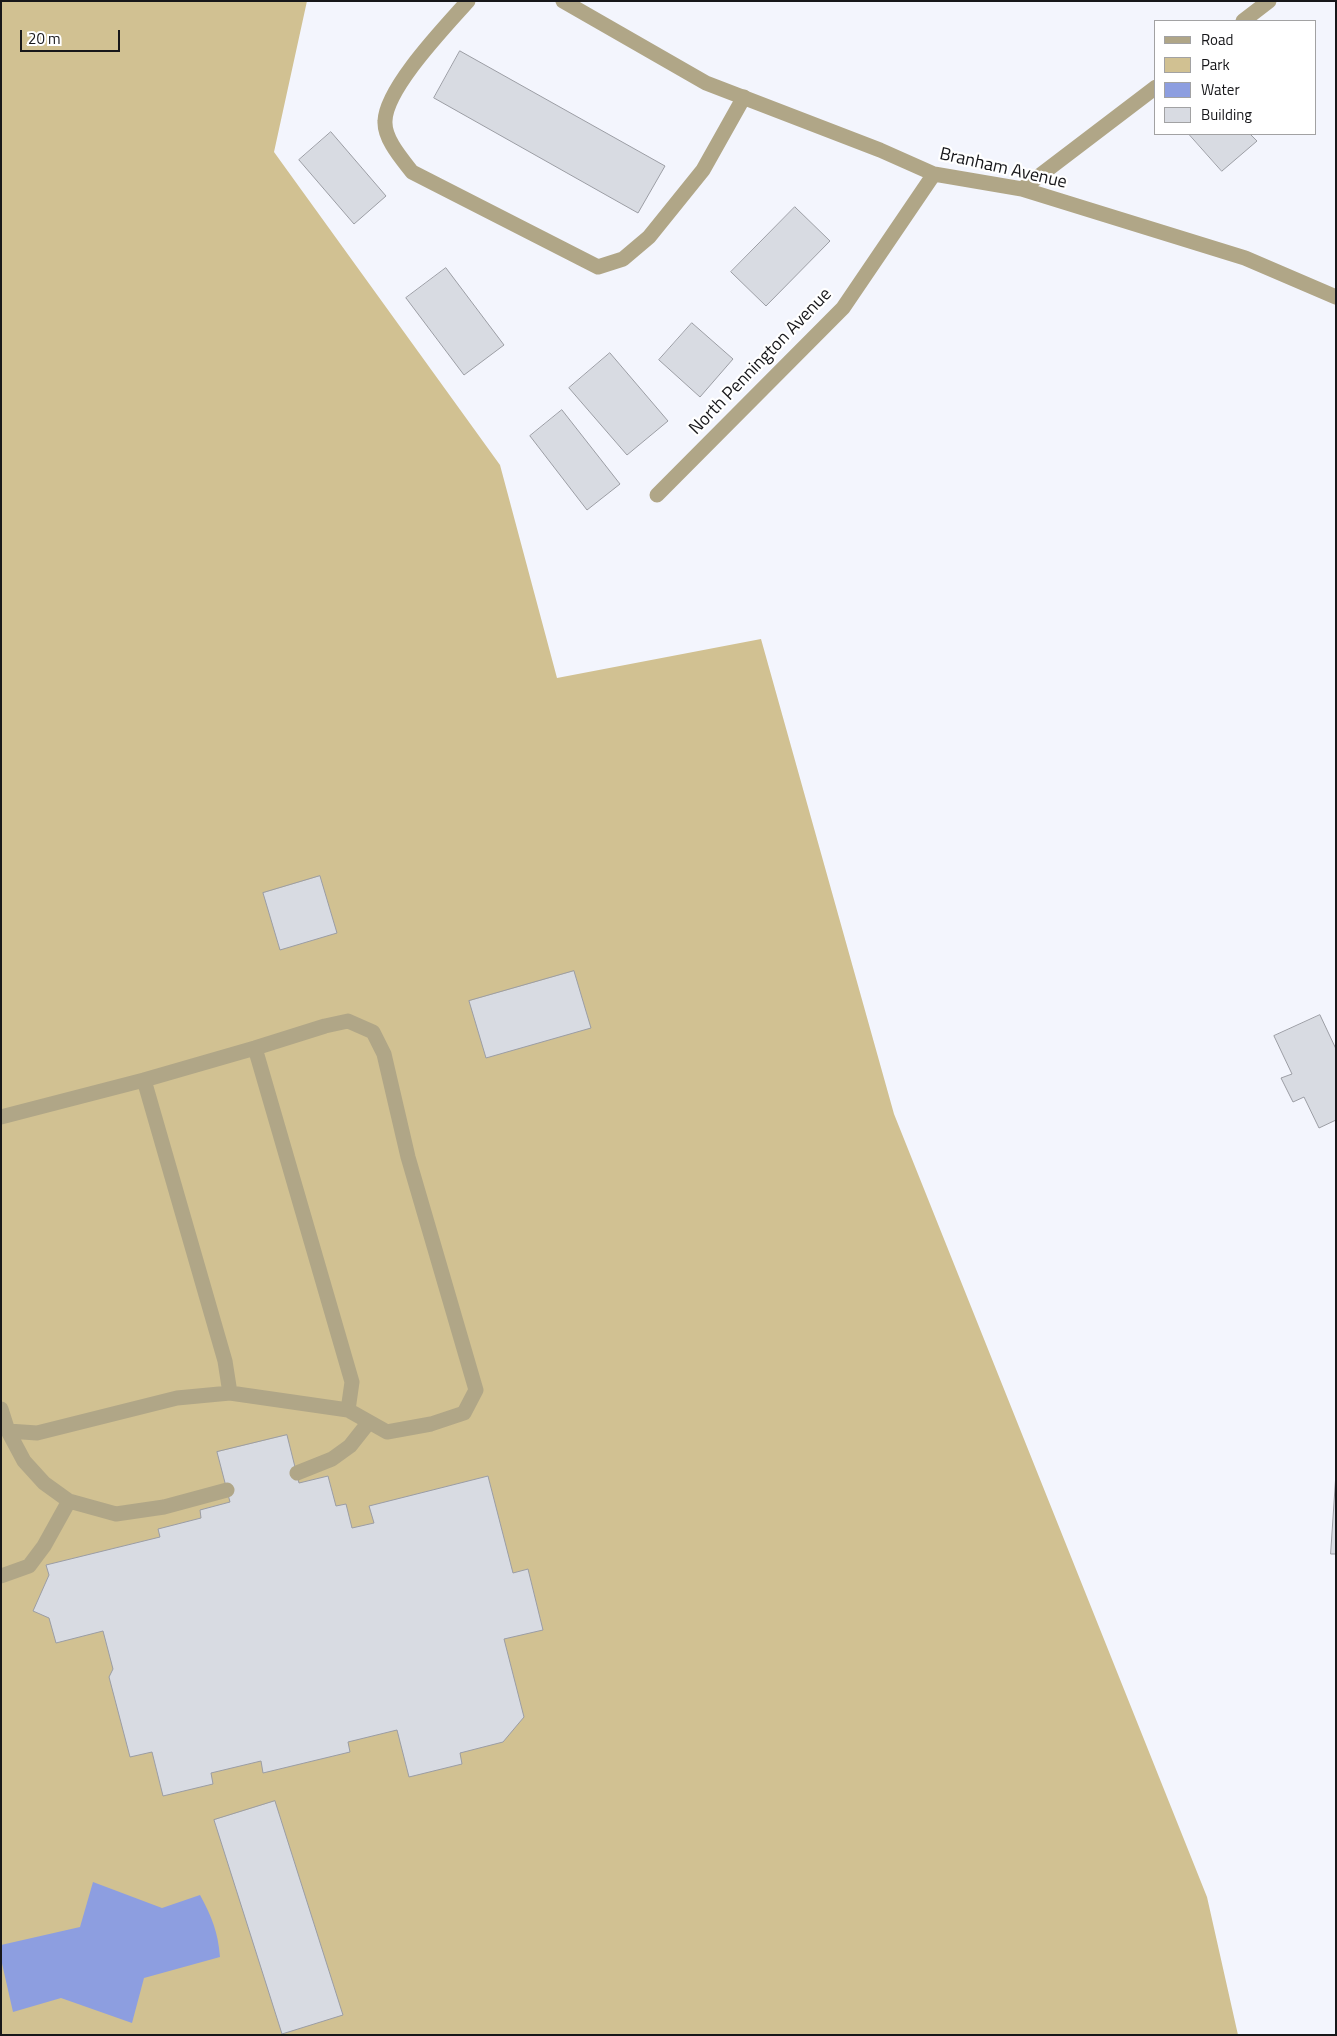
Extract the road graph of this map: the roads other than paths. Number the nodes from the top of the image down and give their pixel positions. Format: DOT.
graph roads {
  1 [pos="468,1"];
  2 [pos="563,1"];
  3 [pos="1269,1"];
  4 [pos="1244,20"];
  5 [pos="1154,89"];
  6 [pos="744,97"];
  7 [pos="934,174"];
  8 [pos="1022,188"];
  9 [pos="1336,297"];
  10 [pos="657,495"];
  11 [pos="255,1048"];
  12 [pos="144,1080"];
  13 [pos="1,1117"];
  14 [pos="230,1393"];
  15 [pos="1,1409"];
  16 [pos="348,1410"];
  17 [pos="369,1422"];
  18 [pos="8,1430"];
  19 [pos="297,1473"];
  20 [pos="227,1490"];
  21 [pos="70,1501"];
  22 [pos="1,1576"];
  1 -- 6 [label="street"];
  2 -- 6 [label="street, Branham Avenue"];
  3 -- 4 [label="street"];
  5 -- 8 [label="street"];
  6 -- 7 [label="street, Branham Avenue"];
  7 -- 8 [label="street, Branham Avenue"];
  7 -- 10 [label="street, North Pennington Avenue"];
  8 -- 9 [label="street, Branham Avenue"];
  11 -- 12 [label="street"];
  11 -- 16 [label="street"];
  11 -- 17 [label="street"];
  12 -- 13 [label="street"];
  12 -- 14 [label="street"];
  14 -- 16 [label="street"];
  14 -- 18 [label="street"];
  15 -- 18 [label="street"];
  16 -- 17 [label="street"];
  17 -- 19 [label="street"];
  18 -- 21 [label="street"];
  20 -- 21 [label="street"];
  21 -- 22 [label="street"];
}
